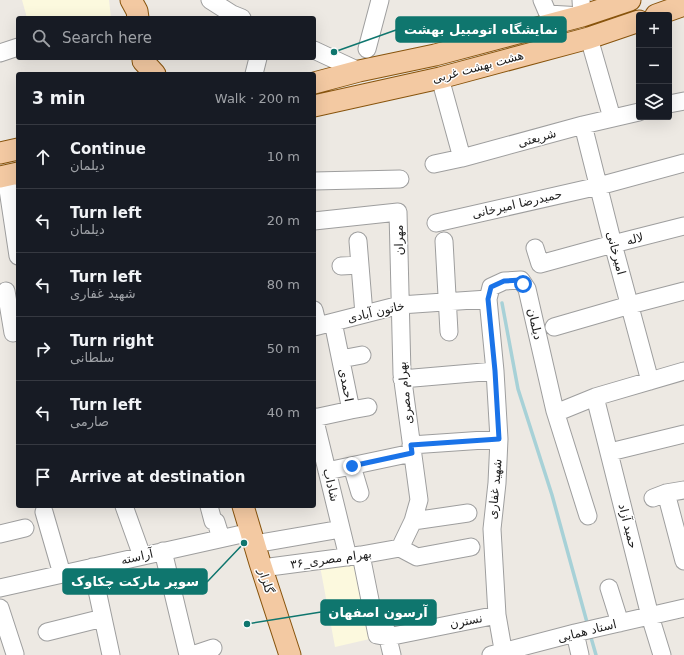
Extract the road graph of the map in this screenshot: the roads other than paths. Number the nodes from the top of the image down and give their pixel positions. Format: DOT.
graph roads {
  1 [pos="210,0"];
  2 [pos="380,0"];
  3 [pos="542,0"];
  4 [pos="630,0"];
  5 [pos="684,5"];
  6 [pos="581,8"];
  7 [pos="237,11"];
  8 [pos="664,12"];
  9 [pos="636,22"];
  10 [pos="589,38"];
  11 [pos="16,48"];
  12 [pos="367,49"];
  13 [pos="316,51"];
  14 [pos="0,53"];
  15 [pos="258,60"];
  16 [pos="359,71"];
  17 [pos="254,72"];
  18 [pos="440,78"];
  19 [pos="316,82"];
  20 [pos="684,100"];
  21 [pos="672,103"];
  22 [pos="316,106"];
  23 [pos="636,113"];
  24 [pos="612,118"];
  25 [pos="583,125"];
  26 [pos="16,149"];
  27 [pos="0,152"];
  28 [pos="462,158"];
  29 [pos="684,163"];
  30 [pos="434,164"];
  31 [pos="8,175"];
  32 [pos="400,179"];
  33 [pos="316,181"];
  34 [pos="599,186"];
  35 [pos="316,221"];
  36 [pos="436,223"];
  37 [pos="684,226"];
  38 [pos="16,240"];
  39 [pos="358,241"];
  40 [pos="444,241"];
  41 [pos="613,244"];
  42 [pos="537,256"];
  43 [pos="360,265"];
  44 [pos="341,266"];
  45 [pos="8,290"];
  46 [pos="684,291"];
  47 [pos="488,299"];
  48 [pos="447,302"];
  49 [pos="400,305"];
  50 [pos="630,305"];
  51 [pos="364,314"];
  52 [pos="320,322"];
  53 [pos="554,327"];
  54 [pos="16,332"];
  55 [pos="449,332"];
  56 [pos="362,355"];
  57 [pos="341,359"];
  58 [pos="495,371"];
  59 [pos="684,371"];
  60 [pos="402,379"];
  61 [pos="650,381"];
  62 [pos="596,397"];
  63 [pos="368,407"];
  64 [pos="350,410"];
  65 [pos="555,411"];
  66 [pos="316,418"];
  67 [pos="316,426"];
  68 [pos="684,434"];
  69 [pos="499,439"];
  70 [pos="411,449"];
  71 [pos="610,452"];
  72 [pos="352,466"];
  73 [pos="327,471"];
  74 [pos="684,490"];
  75 [pos="360,493"];
  76 [pos="125,508"];
  77 [pos="210,508"];
  78 [pos="244,508"];
  79 [pos="44,512"];
  80 [pos="468,513"];
  81 [pos="588,516"];
  82 [pos="413,522"];
  83 [pos="25,528"];
  84 [pos="341,529"];
  85 [pos="0,534"];
  86 [pos="681,537"];
  87 [pos="221,538"];
  88 [pos="253,538"];
  89 [pos="400,548"];
  90 [pos="471,548"];
  91 [pos="162,552"];
  92 [pos="359,555"];
  93 [pos="142,556"];
  94 [pos="684,561"];
  95 [pos="92,567"];
  96 [pos="262,568"];
  97 [pos="62,574"];
  98 [pos="0,588"];
  99 [pos="609,588"];
  100 [pos="0,608"];
  101 [pos="684,608"];
  102 [pos="497,615"];
  103 [pos="650,616"];
  104 [pos="103,618"];
  105 [pos="616,624"];
  106 [pos="46,632"];
  107 [pos="575,633"];
  108 [pos="388,637"];
  109 [pos="213,648"];
  110 [pos="15,654"];
  111 [pos="499,654"];
  112 [pos="112,655"];
  113 [pos="188,655"];
  114 [pos="192,655"];
  115 [pos="290,655"];
  116 [pos="392,655"];
  117 [pos="580,655"];
  118 [pos="662,655"];
  1 -- 7 [label="street"];
  2 -- 12 [label="street"];
  3 -- 6 [label="street"];
  4 -- 6 [label="main road, هشت بهشت غربی"];
  5 -- 8 [label="main road"];
  6 -- 16 [label="main road, هشت بهشت غربی"];
  9 -- 10 [label="main road, هشت بهشت غربی"];
  10 -- 18 [label="main road, هشت بهشت غربی"];
  10 -- 24 [label="street"];
  11 -- 14 [label="street"];
  13 -- 16 [label="street"];
  15 -- 17 [label="street"];
  16 -- 19 [label="main road, هشت بهشت غربی"];
  18 -- 22 [label="main road, هشت بهشت غربی"];
  18 -- 28 [label="street"];
  20 -- 21 [label="street"];
  23 -- 24 [label="street, شریعتی"];
  24 -- 25 [label="street, شریعتی"];
  25 -- 28 [label="street, شریعتی"];
  25 -- 34 [label="street, امیرخانی"];
  26 -- 27 [label="main road"];
  28 -- 30 [label="street, شریعتی"];
  29 -- 34 [label="street, حمیدرضا امیرخانی"];
  31 -- 38 [label="street"];
  32 -- 33 [label="street"];
  34 -- 36 [label="street, حمیدرضا امیرخانی"];
  34 -- 41 [label="street, امیرخانی"];
  35 -- 49 [label="street, مهران"];
  37 -- 41 [label="street, لاله"];
  39 -- 43 [label="street"];
  40 -- 48 [label="street"];
  41 -- 42 [label="street, لاله"];
  41 -- 50 [label="street, امیرخانی"];
  43 -- 44 [label="street"];
  43 -- 51 [label="street"];
  45 -- 54 [label="street"];
  46 -- 50 [label="street"];
  47 -- 48 [label="street, خاتون آبادی"];
  47 -- 58 [label="street, شهید غفاری"];
  47 -- 65 [label="street, دیلمان"];
  48 -- 49 [label="street, خاتون آبادی"];
  48 -- 55 [label="street"];
  49 -- 51 [label="street, خاتون آبادی"];
  49 -- 60 [label="street, بهرام مصری"];
  50 -- 53 [label="street"];
  50 -- 61 [label="street, امیرخانی"];
  51 -- 52 [label="street, خاتون آبادی"];
  52 -- 57 [label="street, احمدی"];
  56 -- 57 [label="street"];
  57 -- 64 [label="street, احمدی"];
  58 -- 60 [label="street"];
  58 -- 69 [label="street, شهید غفاری"];
  59 -- 61 [label="street"];
  60 -- 70 [label="street, بهرام مصری"];
  61 -- 62 [label="street"];
  62 -- 65 [label="street"];
  62 -- 71 [label="street, حمید آزاد"];
  63 -- 64 [label="street"];
  64 -- 66 [label="street, احمدی"];
  65 -- 81 [label="street, دیلمان"];
  67 -- 73 [label="street, شاداب"];
  68 -- 71 [label="street"];
  69 -- 70 [label="street"];
  69 -- 102 [label="street, شهید غفاری"];
  70 -- 72 [label="street"];
  70 -- 82 [label="street, بهرام مصری"];
  71 -- 103 [label="street, حمید آزاد"];
  72 -- 73 [label="street"];
  72 -- 75 [label="street"];
  73 -- 84 [label="street, شاداب"];
  74 -- 86 [label="street"];
  76 -- 93 [label="street"];
  77 -- 87 [label="street"];
  78 -- 88 [label="main road, گلزار"];
  79 -- 97 [label="street"];
  80 -- 82 [label="street"];
  82 -- 89 [label="street, بهرام مصری"];
  83 -- 85 [label="street"];
  84 -- 88 [label="street"];
  84 -- 92 [label="street, شاداب"];
  86 -- 94 [label="street"];
  87 -- 88 [label="street, آراسته"];
  87 -- 91 [label="street, آراسته"];
  88 -- 96 [label="main road, گلزار"];
  89 -- 90 [label="street"];
  89 -- 92 [label="street, ۳۶_بهرام مصری"];
  91 -- 93 [label="street, آراسته"];
  91 -- 113 [label="street"];
  92 -- 96 [label="street, ۳۶_بهرام مصری"];
  92 -- 108 [label="street"];
  93 -- 95 [label="street, آراسته"];
  95 -- 97 [label="street, آراسته"];
  95 -- 104 [label="street"];
  96 -- 115 [label="main road, گلزار"];
  97 -- 98 [label="street, آراسته"];
  99 -- 105 [label="street"];
  100 -- 110 [label="street"];
  101 -- 103 [label="street, استاد همایی"];
  102 -- 108 [label="street, نسترن"];
  102 -- 111 [label="street, شهید غفاری"];
  103 -- 105 [label="street, استاد همایی"];
  103 -- 118 [label="street, حمید آزاد"];
  104 -- 106 [label="street"];
  104 -- 112 [label="street"];
  105 -- 107 [label="street, استاد همایی"];
  107 -- 111 [label="street, استاد همایی"];
  107 -- 117 [label="street"];
  108 -- 116 [label="street"];
  109 -- 114 [label="street"];
}
